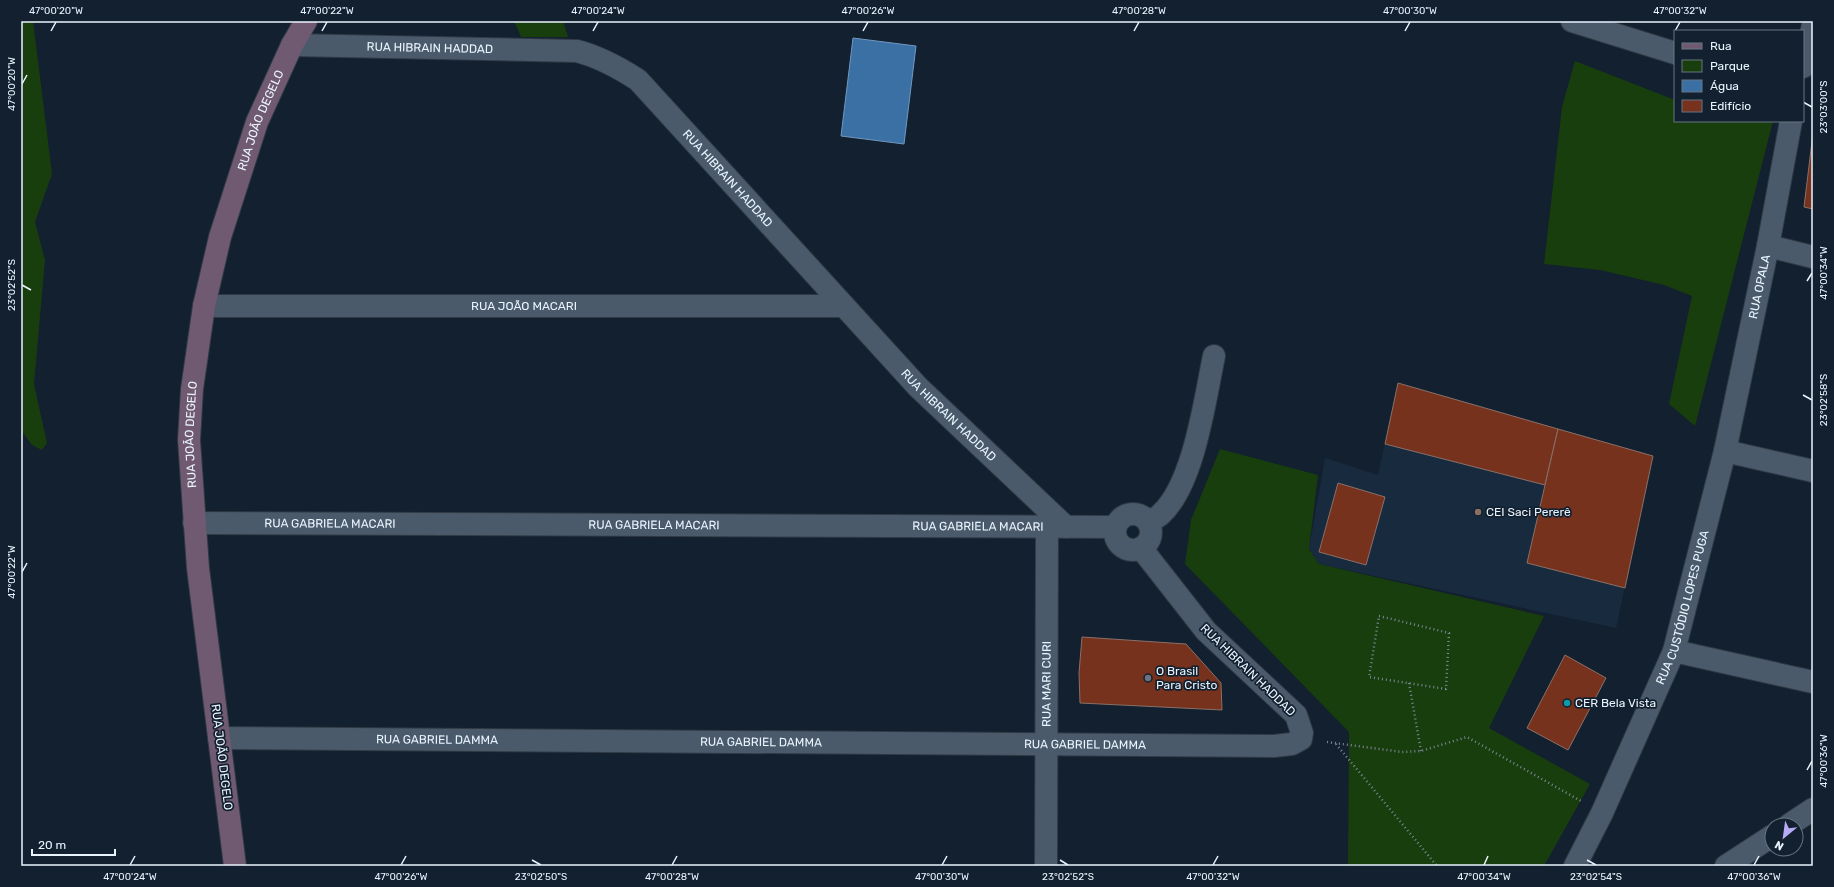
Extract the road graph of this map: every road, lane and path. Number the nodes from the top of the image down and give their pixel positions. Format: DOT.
graph roads {
  1 [pos="306,21"];
  2 [pos="1572,21"];
  3 [pos="1813,25"];
  4 [pos="1603,27"];
  5 [pos="292,45"];
  6 [pos="1674,53"];
  7 [pos="1804,62"];
  8 [pos="1792,122"];
  9 [pos="1768,246"];
  10 [pos="1813,257"];
  11 [pos="204,306"];
  12 [pos="843,306"];
  13 [pos="1214,356"];
  14 [pos="1725,451"];
  15 [pos="1813,471"];
  16 [pos="1148,521"];
  17 [pos="194,523"];
  18 [pos="1056,527"];
  19 [pos="1115,527"];
  20 [pos="1141,548"];
  21 [pos="1674,651"];
  22 [pos="1813,682"];
  23 [pos="1409,683"];
  24 [pos="219,738"];
  25 [pos="1301,739"];
  26 [pos="1336,744"];
  27 [pos="1048,745"];
  28 [pos="1421,751"];
  29 [pos="1813,809"];
  30 [pos="1602,813"];
  31 [pos="1801,817"];
  32 [pos="1764,841"];
  33 [pos="235,866"];
  34 [pos="1046,866"];
  35 [pos="1437,866"];
  36 [pos="1575,866"];
  37 [pos="1726,866"];
  1 -- 5 [label="street, RUA JOÃO DEGELO"];
  2 -- 4 [label="street"];
  3 -- 7 [label="street"];
  4 -- 6 [label="street"];
  5 -- 11 [label="street, RUA JOÃO DEGELO"];
  5 -- 12 [label="street, RUA HIBRAIN HADDAD"];
  8 -- 9 [label="street, RUA OPALA"];
  9 -- 10 [label="street"];
  9 -- 14 [label="street, RUA OPALA"];
  11 -- 12 [label="street, RUA JOÃO MACARI"];
  11 -- 17 [label="street, RUA JOÃO DEGELO"];
  12 -- 18 [label="street, RUA HIBRAIN HADDAD"];
  13 -- 16 [label="street"];
  14 -- 15 [label="street"];
  14 -- 21 [label="street, RUA CUSTÓDIO LOPES PUGA"];
  16 -- 19 [label="street"];
  16 -- 20 [label="street"];
  17 -- 18 [label="street, RUA GABRIELA MACARI"];
  17 -- 24 [label="street, RUA JOÃO DEGELO"];
  18 -- 19 [label="street, RUA GABRIELA MACARI"];
  18 -- 27 [label="street, RUA MARI CURI"];
  19 -- 20 [label="street"];
  20 -- 25 [label="street, RUA HIBRAIN HADDAD"];
  21 -- 22 [label="street"];
  21 -- 30 [label="street, RUA CUSTÓDIO LOPES PUGA"];
  23 -- 23 [label="path"];
  23 -- 28 [label="path"];
  24 -- 27 [label="street, RUA GABRIEL DAMMA"];
  24 -- 33 [label="street, RUA JOÃO DEGELO"];
  25 -- 26 [label="path"];
  25 -- 27 [label="street, RUA GABRIEL DAMMA"];
  26 -- 28 [label="path"];
  26 -- 35 [label="path"];
  27 -- 34 [label="street, RUA MARI CURI"];
  28 -- 30 [label="path"];
  29 -- 31 [label="street"];
  30 -- 36 [label="street, RUA CUSTÓDIO LOPES PUGA"];
  32 -- 37 [label="street"];
}
